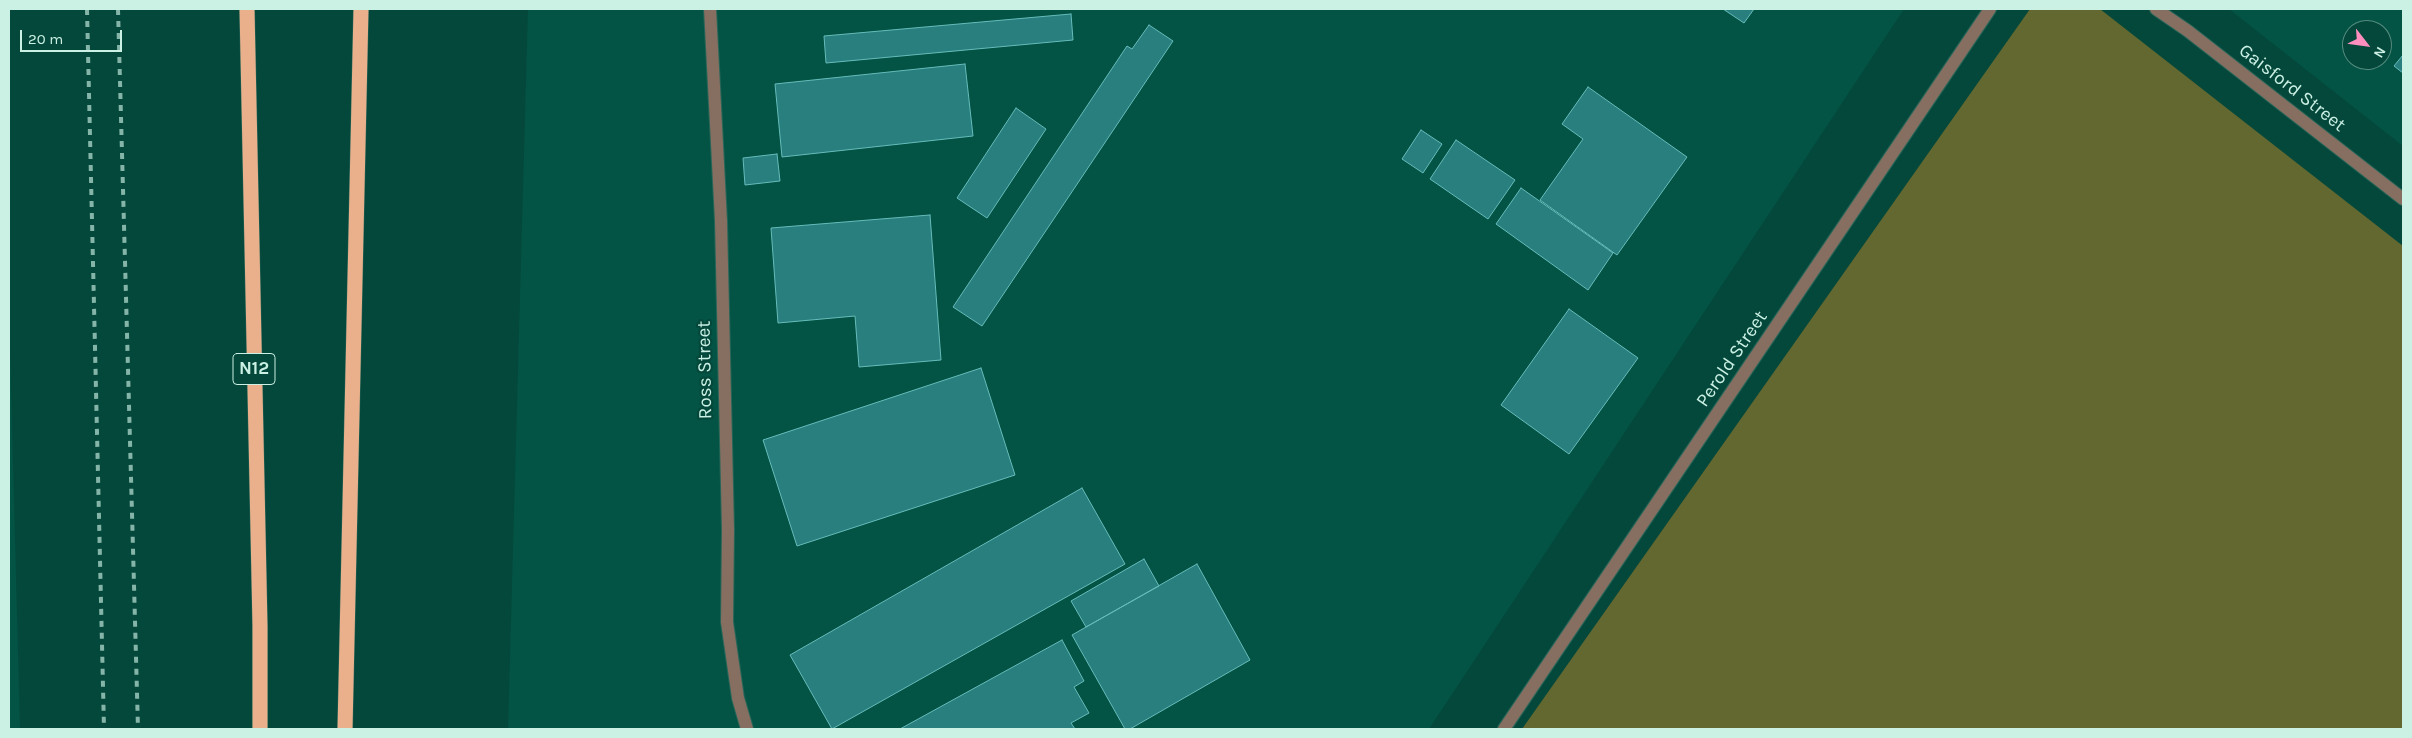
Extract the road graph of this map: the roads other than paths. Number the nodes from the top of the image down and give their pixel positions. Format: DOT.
graph roads {
  1 [pos="247,9"];
  2 [pos="361,9"];
  3 [pos="710,9"];
  4 [pos="1990,9"];
  5 [pos="2156,9"];
  6 [pos="2403,199"];
  7 [pos="260,729"];
  8 [pos="345,729"];
  9 [pos="746,729"];
  10 [pos="1504,729"];
  1 -- 7 [label="highway, N12"];
  2 -- 8 [label="highway"];
  3 -- 9 [label="lane, Ross Street"];
  4 -- 10 [label="lane, Perold Street"];
  5 -- 6 [label="lane, Gaisford Street"];
}
